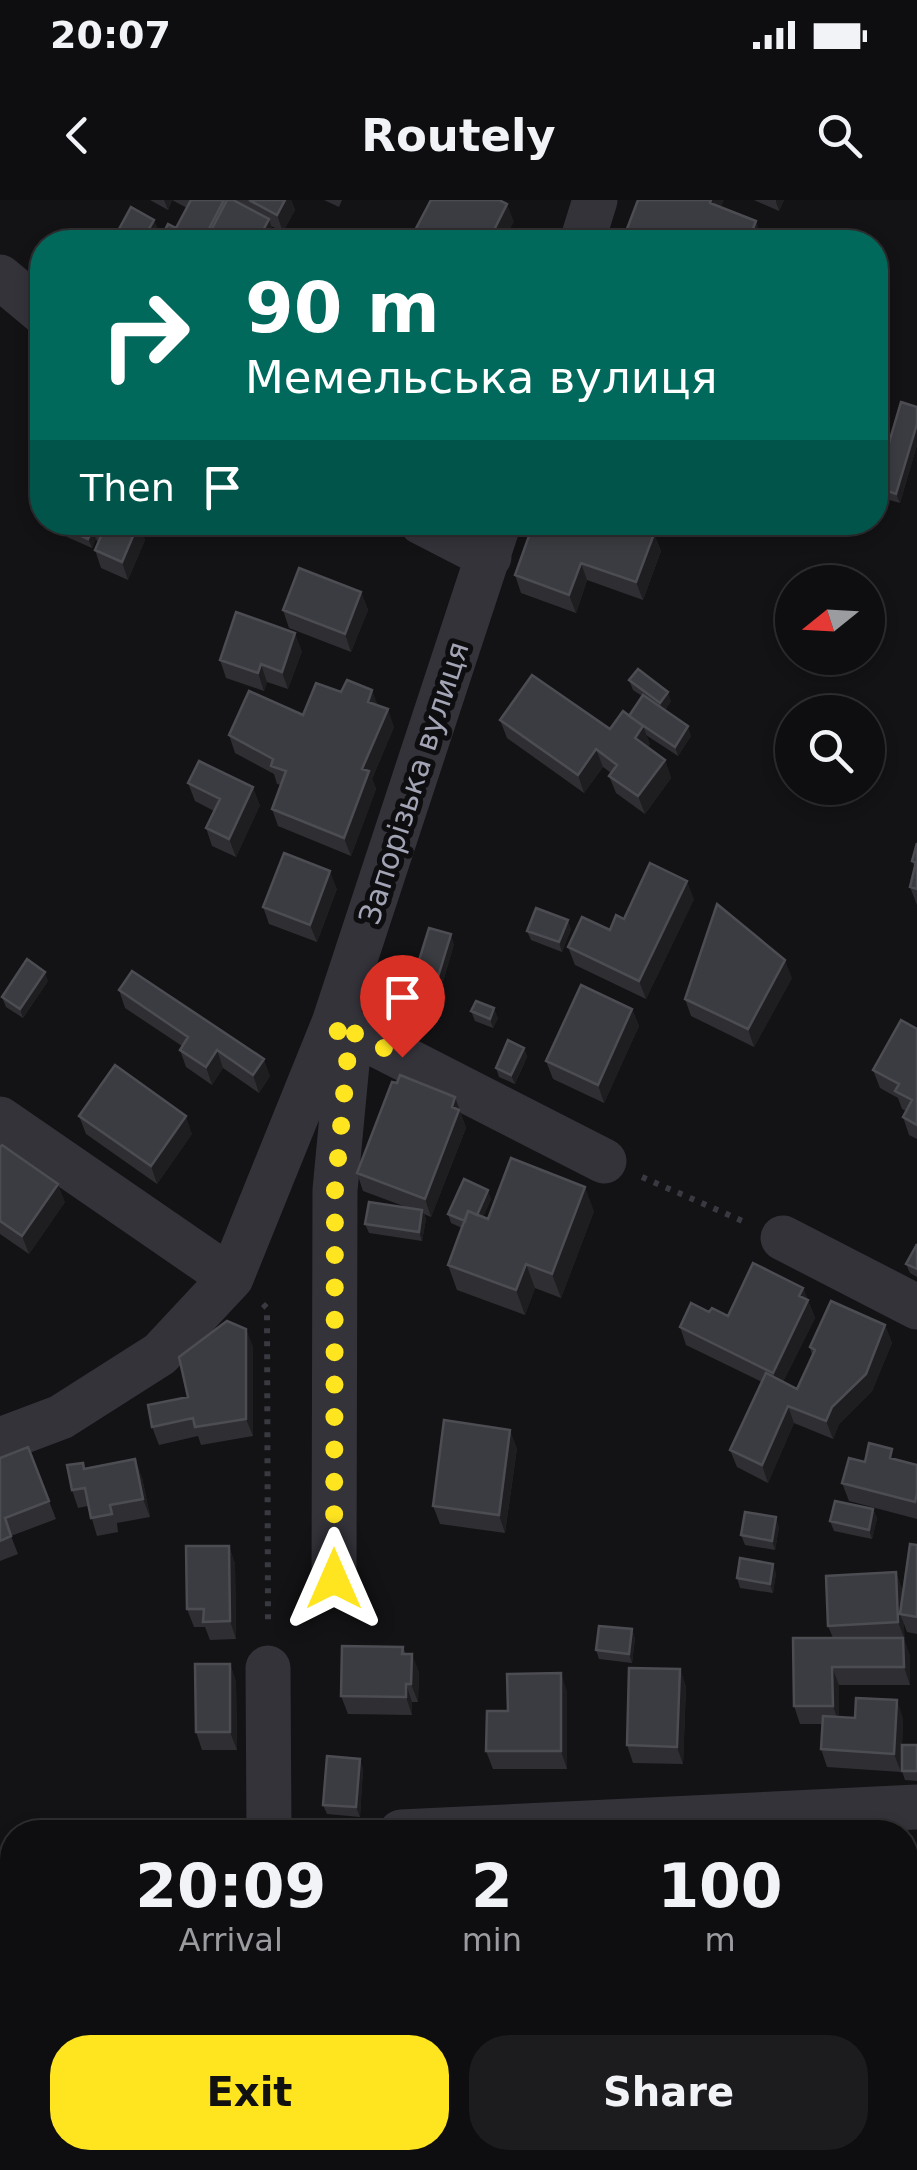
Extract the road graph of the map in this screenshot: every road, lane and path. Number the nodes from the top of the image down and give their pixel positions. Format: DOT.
graph roads {
  1 [pos="595,200"];
  2 [pos="586,230"];
  3 [pos="0,278"];
  4 [pos="30,302"];
  5 [pos="494,540"];
  6 [pos="334,1023"];
  7 [pos="0,1119"];
  8 [pos="604,1160"];
  9 [pos="783,1238"];
  10 [pos="231,1278"];
  11 [pos="917,1307"];
  12 [pos="0,1440"];
  13 [pos="334,1579"];
  14 [pos="268,1668"];
  15 [pos="917,1806"];
  16 [pos="268,1820"];
  17 [pos="639,1820"];
  1 -- 2 [label="street"];
  3 -- 4 [label="street"];
  5 -- 6 [label="street, Запорізька вулиця"];
  6 -- 8 [label="street"];
  6 -- 10 [label="street, Запорізька вулиця"];
  6 -- 13 [label="street"];
  7 -- 10 [label="street"];
  8 -- 9 [label="path"];
  9 -- 11 [label="street"];
  10 -- 12 [label="street, Запорізька вулиця"];
  10 -- 14 [label="path"];
  14 -- 16 [label="street"];
  15 -- 17 [label="street"];
}
